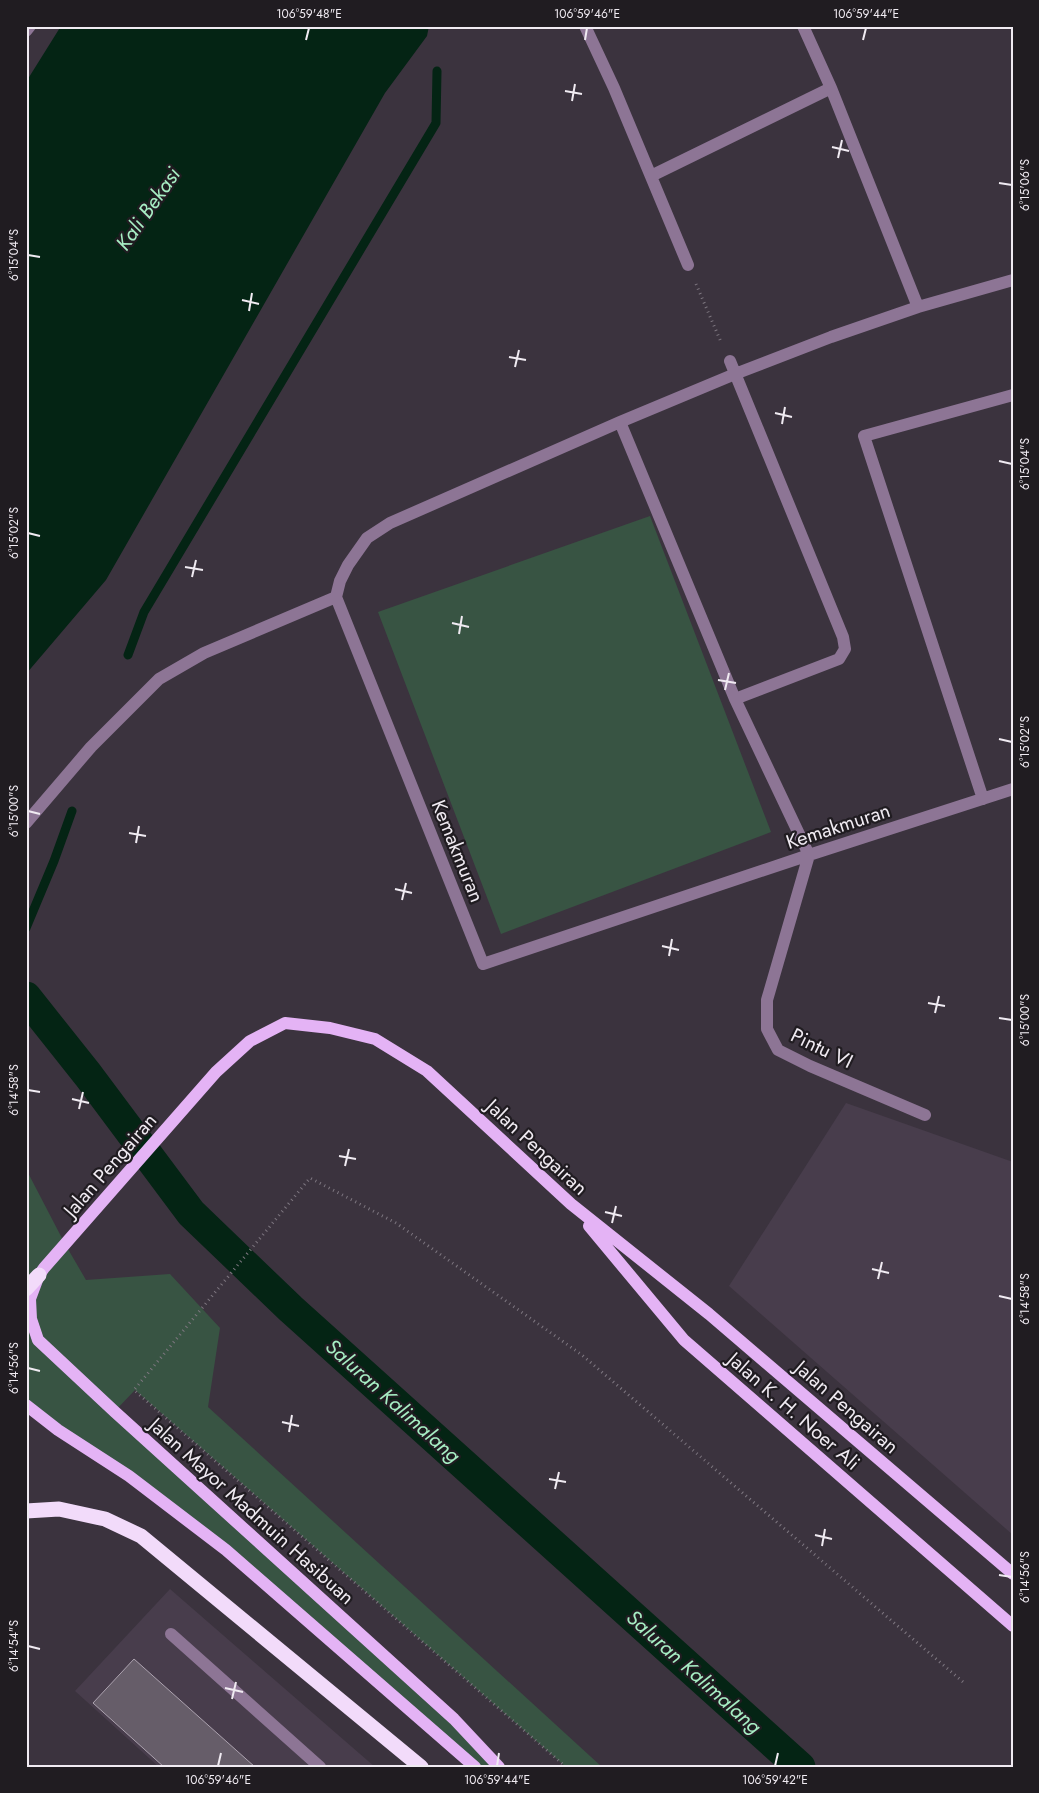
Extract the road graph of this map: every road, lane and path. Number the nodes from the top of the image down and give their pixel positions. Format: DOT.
graph roads {
  1 [pos="30,26"];
  2 [pos="585,26"];
  3 [pos="803,26"];
  4 [pos="26,31"];
  5 [pos="831,88"];
  6 [pos="651,176"];
  7 [pos="688,265"];
  8 [pos="1013,280"];
  9 [pos="918,307"];
  10 [pos="730,361"];
  11 [pos="735,374"];
  12 [pos="1013,395"];
  13 [pos="620,422"];
  14 [pos="336,597"];
  15 [pos="735,699"];
  16 [pos="1013,789"];
  17 [pos="983,799"];
  18 [pos="26,822"];
  19 [pos="809,855"];
  20 [pos="925,1115"];
  21 [pos="572,1204"];
  22 [pos="36,1274"];
  23 [pos="26,1289"];
  24 [pos="26,1404"];
  25 [pos="26,1512"];
  26 [pos="1013,1574"];
  27 [pos="1013,1626"];
  28 [pos="171,1634"];
  29 [pos="963,1682"];
  30 [pos="320,1767"];
  31 [pos="421,1767"];
  32 [pos="475,1767"];
  33 [pos="499,1767"];
  34 [pos="566,1767"];
  1 -- 4 [label="street"];
  2 -- 6 [label="street"];
  3 -- 5 [label="street"];
  5 -- 6 [label="street"];
  5 -- 9 [label="street"];
  6 -- 7 [label="street"];
  7 -- 10 [label="path"];
  8 -- 9 [label="street"];
  9 -- 11 [label="street"];
  10 -- 11 [label="street"];
  11 -- 13 [label="street"];
  11 -- 15 [label="street"];
  12 -- 17 [label="street"];
  13 -- 14 [label="street"];
  13 -- 15 [label="street"];
  14 -- 18 [label="street"];
  14 -- 19 [label="street, Kemakmuran"];
  15 -- 19 [label="street"];
  16 -- 17 [label="street, Kemakmuran"];
  17 -- 19 [label="street, Kemakmuran"];
  19 -- 20 [label="street, Pintu VI"];
  21 -- 22 [label="main road, Jalan Pengairan"];
  21 -- 26 [label="main road, Jalan Pengairan"];
  21 -- 27 [label="main road, Jalan K. H. Noer Ali"];
  22 -- 23 [label="highway"];
  22 -- 33 [label="main road, Jalan Mayor Madmuin Hasibuan"];
  24 -- 32 [label="main road"];
  25 -- 31 [label="highway"];
  28 -- 30 [label="street"];
  29 -- 34 [label="path"];
}
